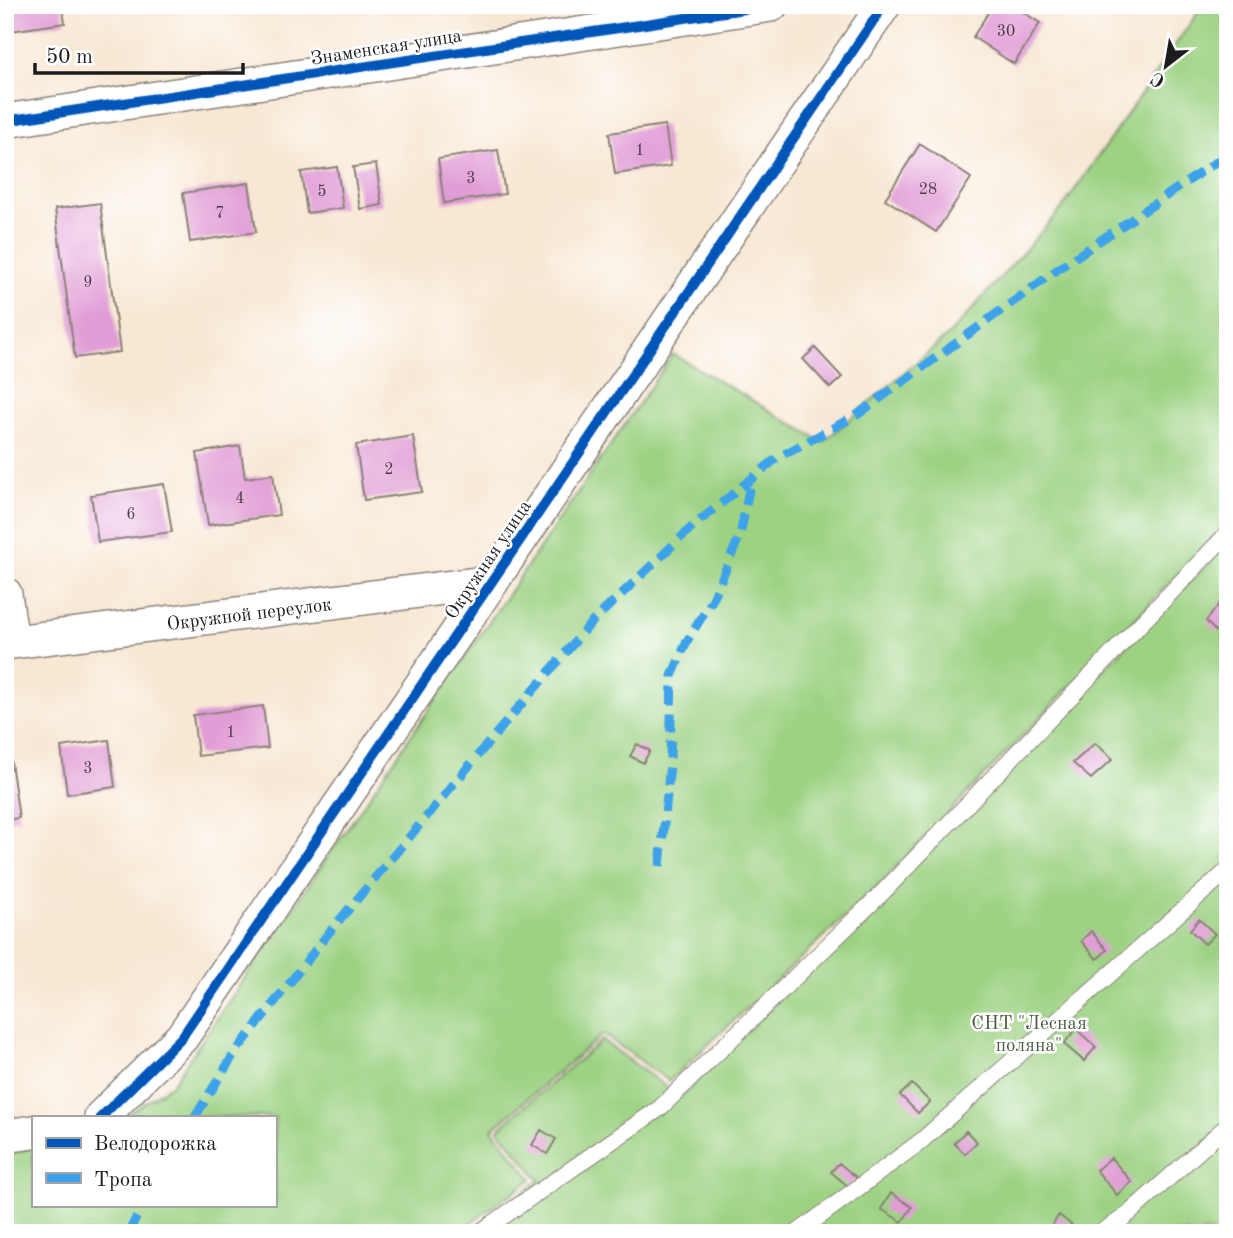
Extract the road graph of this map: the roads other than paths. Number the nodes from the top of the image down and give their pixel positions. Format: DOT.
graph roads {
  1 [pos="771,5"];
  2 [pos="884,5"];
  3 [pos="5,121"];
  4 [pos="1228,533"];
  5 [pos="492,582"];
  6 [pos="5,594"];
  7 [pos="9,643"];
  8 [pos="1228,870"];
  9 [pos="103,1116"];
  10 [pos="1228,1125"];
  11 [pos="32,1132"];
  12 [pos="5,1136"];
  13 [pos="479,1233"];
  14 [pos="797,1233"];
  15 [pos="1100,1233"];
  1 -- 3 [label="street, Знаменская улица"];
  2 -- 5 [label="street, Окружная улица"];
  4 -- 13 [label="lane"];
  5 -- 7 [label="street, Окружной переулок"];
  5 -- 9 [label="street, Окружная улица"];
  6 -- 7 [label="street"];
  8 -- 14 [label="lane"];
  10 -- 15 [label="lane"];
  11 -- 12 [label="street"];
}
